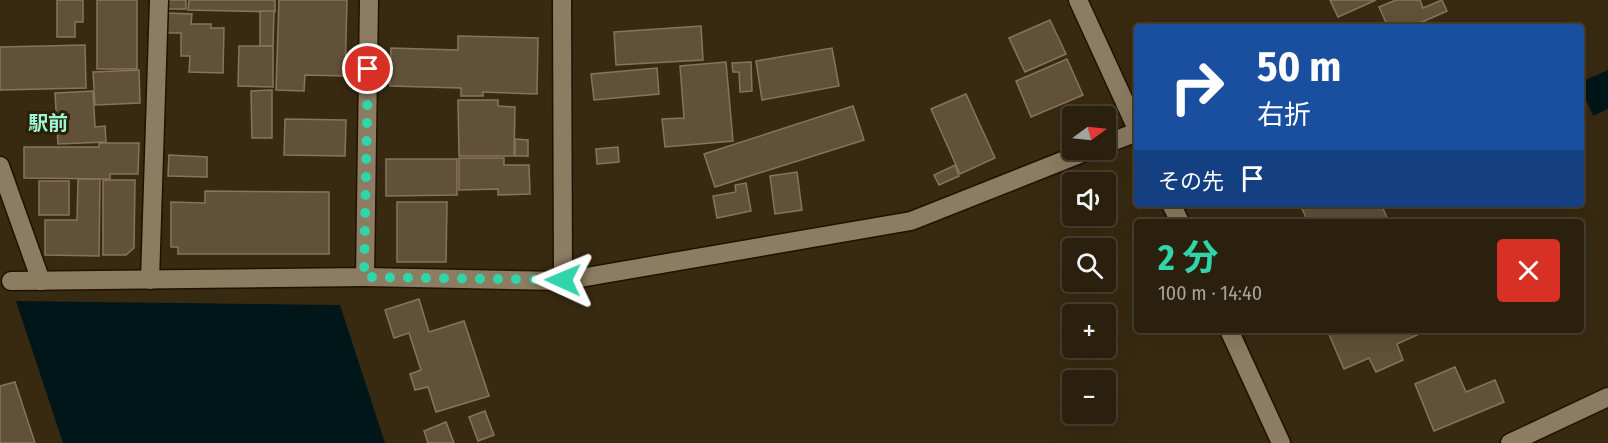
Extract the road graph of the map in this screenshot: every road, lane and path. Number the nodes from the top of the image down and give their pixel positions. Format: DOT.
graph roads {
  1 [pos="159,0"];
  2 [pos="369,0"];
  3 [pos="562,0"];
  4 [pos="1078,0"];
  5 [pos="1134,123"];
  6 [pos="1134,131"];
  7 [pos="1116,139"];
  8 [pos="1065,160"];
  9 [pos="0,166"];
  10 [pos="364,277"];
  11 [pos="150,280"];
  12 [pos="563,280"];
  13 [pos="11,281"];
  14 [pos="41,281"];
  15 [pos="1230,333"];
  16 [pos="1608,397"];
  17 [pos="1281,443"];
  18 [pos="1510,443"];
  1 -- 11 [label="street"];
  2 -- 10 [label="street"];
  3 -- 12 [label="street"];
  4 -- 5 [label="street"];
  6 -- 7 [label="street"];
  8 -- 12 [label="street"];
  9 -- 14 [label="street"];
  10 -- 11 [label="street"];
  10 -- 12 [label="street"];
  11 -- 14 [label="street"];
  13 -- 14 [label="street"];
  15 -- 17 [label="street"];
  16 -- 18 [label="street"];
}
